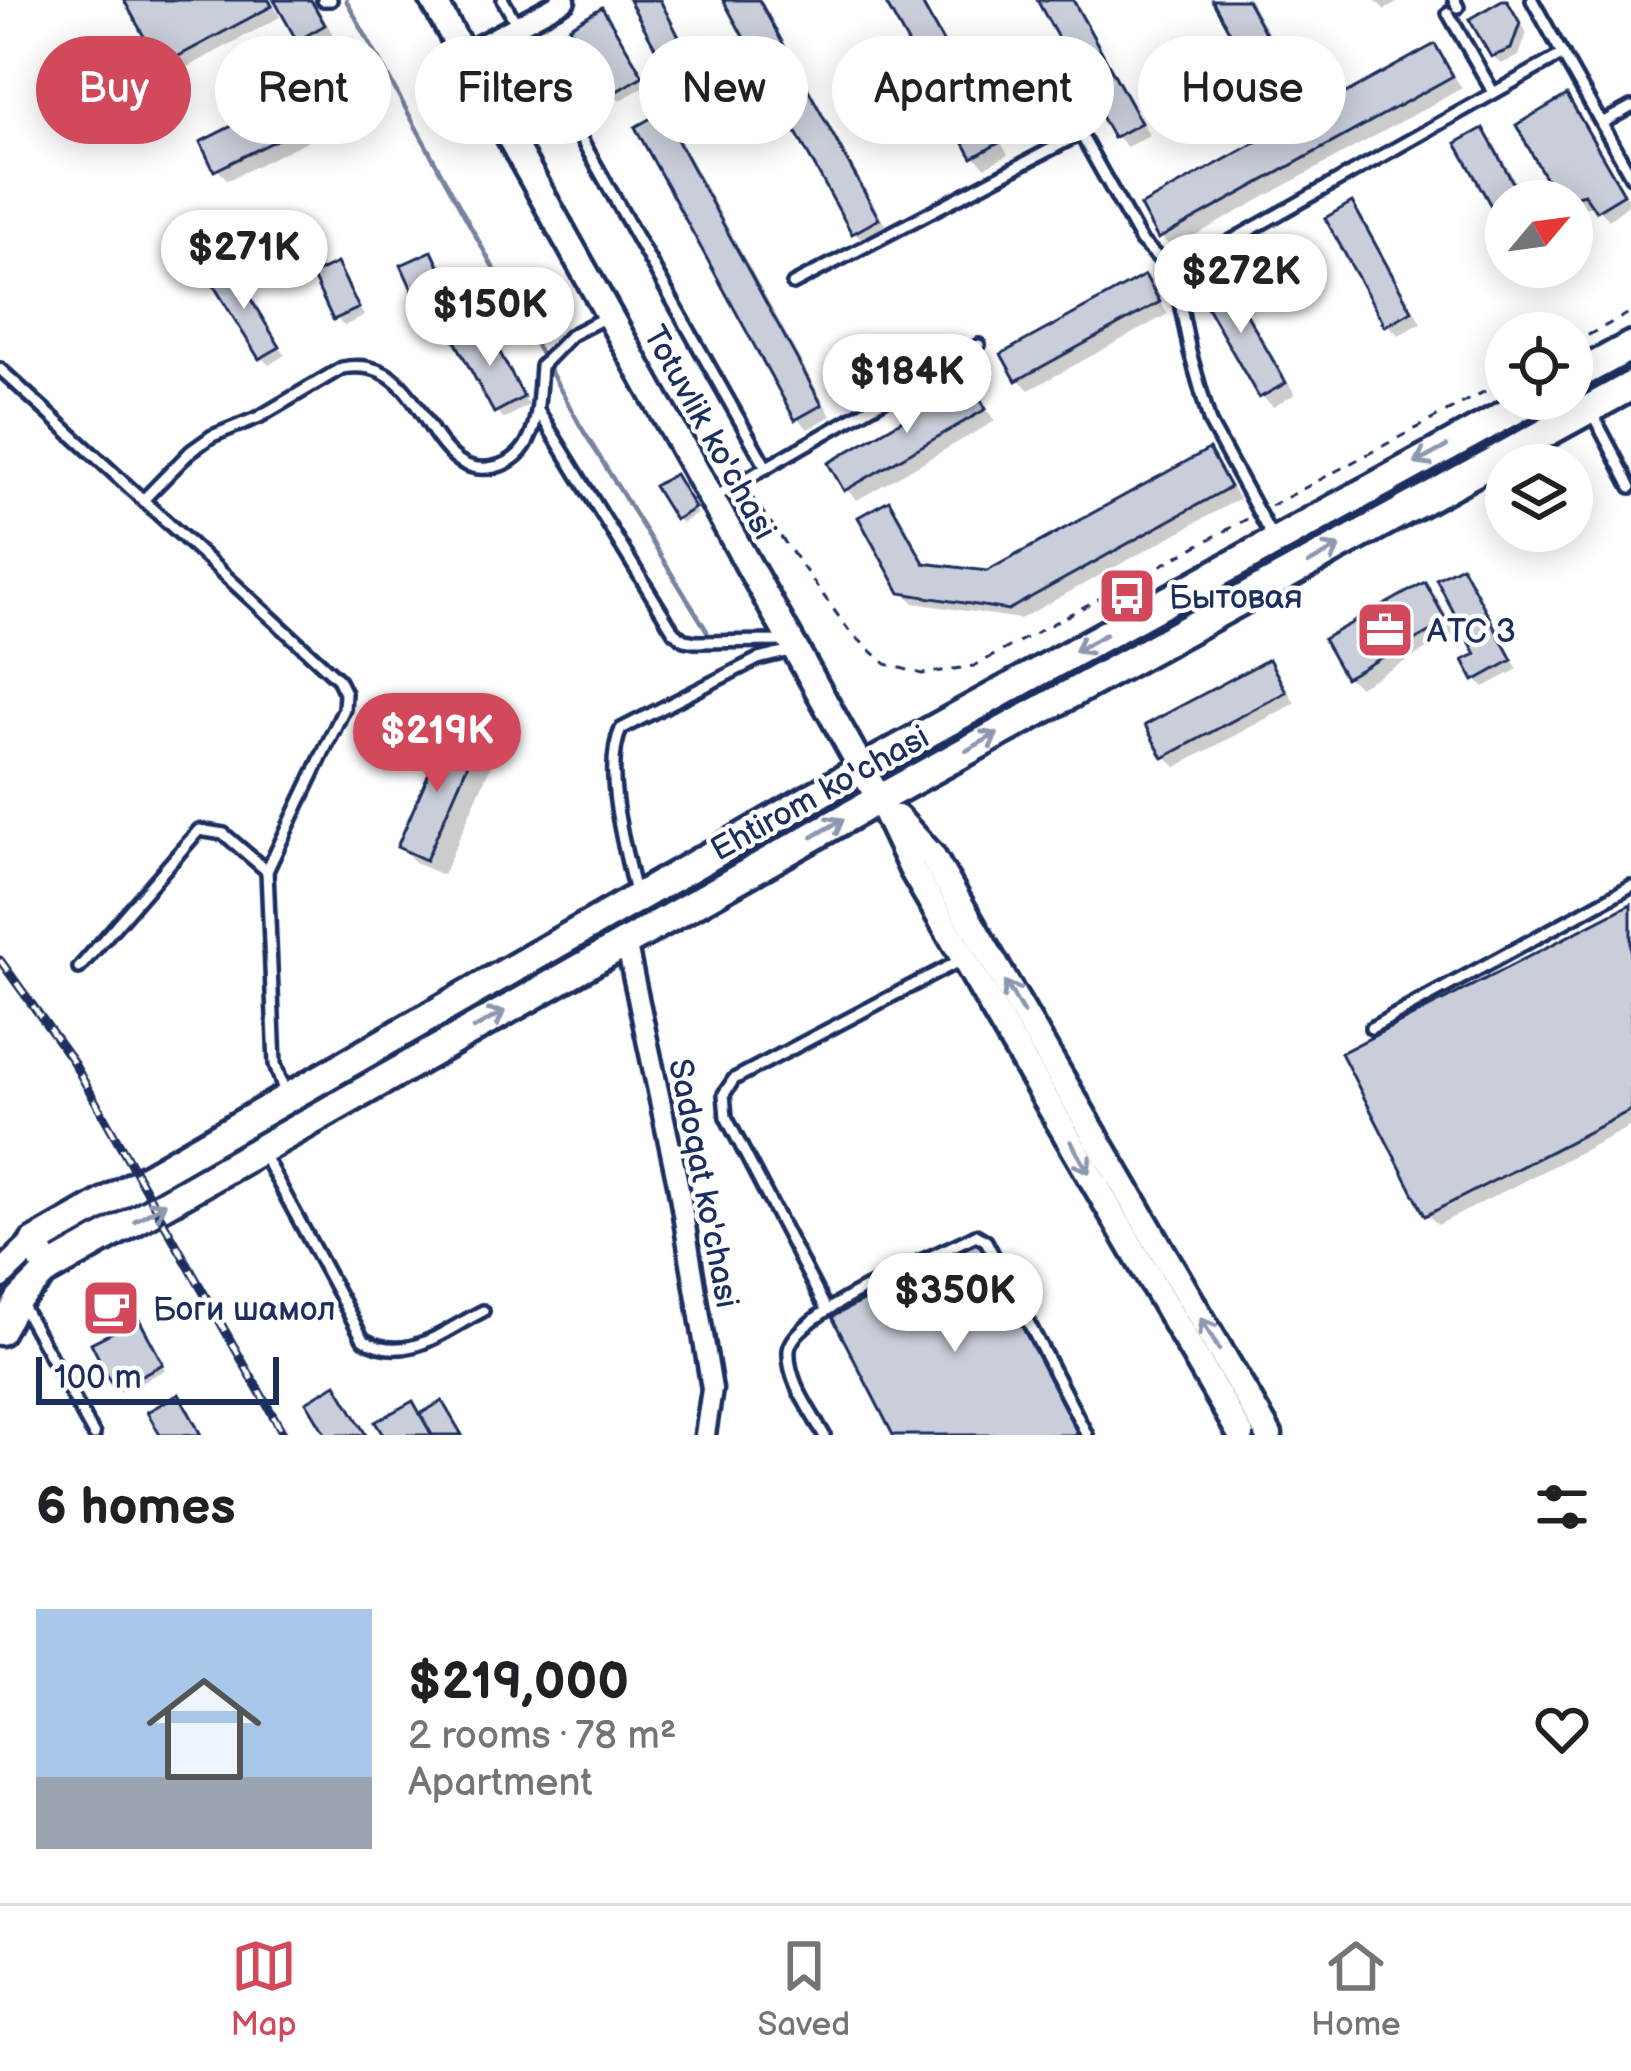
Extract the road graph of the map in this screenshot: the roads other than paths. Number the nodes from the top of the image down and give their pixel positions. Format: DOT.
graph roads {
  1 [pos="433,0"];
  2 [pos="503,0"];
  3 [pos="565,0"];
  4 [pos="1532,0"];
  5 [pos="1454,7"];
  6 [pos="518,26"];
  7 [pos="454,36"];
  8 [pos="499,36"];
  9 [pos="1563,54"];
  10 [pos="1493,92"];
  11 [pos="1631,107"];
  12 [pos="1602,123"];
  13 [pos="513,144"];
  14 [pos="1631,176"];
  15 [pos="1174,273"];
  16 [pos="793,284"];
  17 [pos="608,316"];
  18 [pos="979,345"];
  19 [pos="1631,346"];
  20 [pos="1593,367"];
  21 [pos="0,369"];
  22 [pos="1631,386"];
  23 [pos="1593,407"];
  24 [pos="538,412"];
  25 [pos="1593,416"];
  26 [pos="1496,420"];
  27 [pos="1569,420"];
  28 [pos="766,467"];
  29 [pos="1631,487"];
  30 [pos="143,500"];
  31 [pos="711,500"];
  32 [pos="1274,542"];
  33 [pos="792,645"];
  34 [pos="862,769"];
  35 [pos="879,799"];
  36 [pos="267,871"];
  37 [pos="1631,886"];
  38 [pos="636,898"];
  39 [pos="626,942"];
  40 [pos="964,958"];
  41 [pos="80,968"];
  42 [pos="1371,1028"];
  43 [pos="286,1098"];
  44 [pos="260,1149"];
  45 [pos="34,1243"];
  46 [pos="0,1257"];
  47 [pos="48,1270"];
  48 [pos="0,1276"];
  49 [pos="19,1299"];
  50 [pos="826,1310"];
  51 [pos="483,1311"];
  52 [pos="0,1331"];
  53 [pos="94,1435"];
  54 [pos="706,1435"];
  55 [pos="824,1435"];
  56 [pos="1087,1435"];
  57 [pos="1241,1435"];
  58 [pos="1269,1435"];
  1 -- 7 [label="main road, Totuvlik ko'chasi"];
  2 -- 6 [label="lane"];
  3 -- 6 [label="street"];
  4 -- 9 [label="lane"];
  5 -- 10 [label="lane"];
  6 -- 8 [label="street"];
  6 -- 28 [label="lane"];
  9 -- 10 [label="lane"];
  9 -- 12 [label="lane"];
  10 -- 15 [label="lane"];
  11 -- 12 [label="lane"];
  12 -- 14 [label="lane"];
  13 -- 17 [label="main road, Totuvlik ko'chasi"];
  15 -- 16 [label="lane"];
  15 -- 32 [label="lane"];
  17 -- 24 [label="lane"];
  17 -- 31 [label="main road, Totuvlik ko'chasi"];
  18 -- 28 [label="lane"];
  19 -- 20 [label="main road"];
  21 -- 30 [label="lane"];
  22 -- 23 [label="main road, Ehtirom ko'chasi"];
  24 -- 30 [label="lane"];
  24 -- 33 [label="lane"];
  25 -- 29 [label="lane"];
  26 -- 32 [label="main road, Ehtirom ko'chasi, one-way"];
  35 -- 27 [label="main road, Ehtirom ko'chasi, one-way"];
  28 -- 31 [label="lane"];
  30 -- 36 [label="lane"];
  31 -- 33 [label="main road, Totuvlik ko'chasi"];
  32 -- 34 [label="main road, Ehtirom ko'chasi, one-way"];
  33 -- 34 [label="main road, Totuvlik ko'chasi"];
  33 -- 38 [label="lane"];
  34 -- 35 [label="main road, Totuvlik ko'chasi"];
  34 -- 38 [label="main road, Ehtirom ko'chasi"];
  39 -- 35 [label="main road, Ehtirom ko'chasi, one-way"];
  35 -- 40 [label="main road"];
  58 -- 35 [label="main road, one-way"];
  36 -- 41 [label="lane"];
  36 -- 43 [label="lane"];
  37 -- 42 [label="lane"];
  38 -- 43 [label="main road, Ehtirom ko'chasi"];
  44 -- 39 [label="main road, Ehtirom ko'chasi, one-way"];
  39 -- 54 [label="street, Sadoqat ko'chasi"];
  40 -- 50 [label="lane"];
  40 -- 57 [label="main road, one-way"];
  43 -- 45 [label="main road, Ehtirom ko'chasi"];
  47 -- 44 [label="main road, Ehtirom ko'chasi, one-way"];
  44 -- 51 [label="lane"];
  45 -- 46 [label="main road"];
  45 -- 47 [label="main road"];
  45 -- 48 [label="main road"];
  47 -- 49 [label="main road"];
  49 -- 52 [label="main road"];
  49 -- 53 [label="lane"];
  50 -- 55 [label="lane"];
  50 -- 56 [label="lane"];
}
